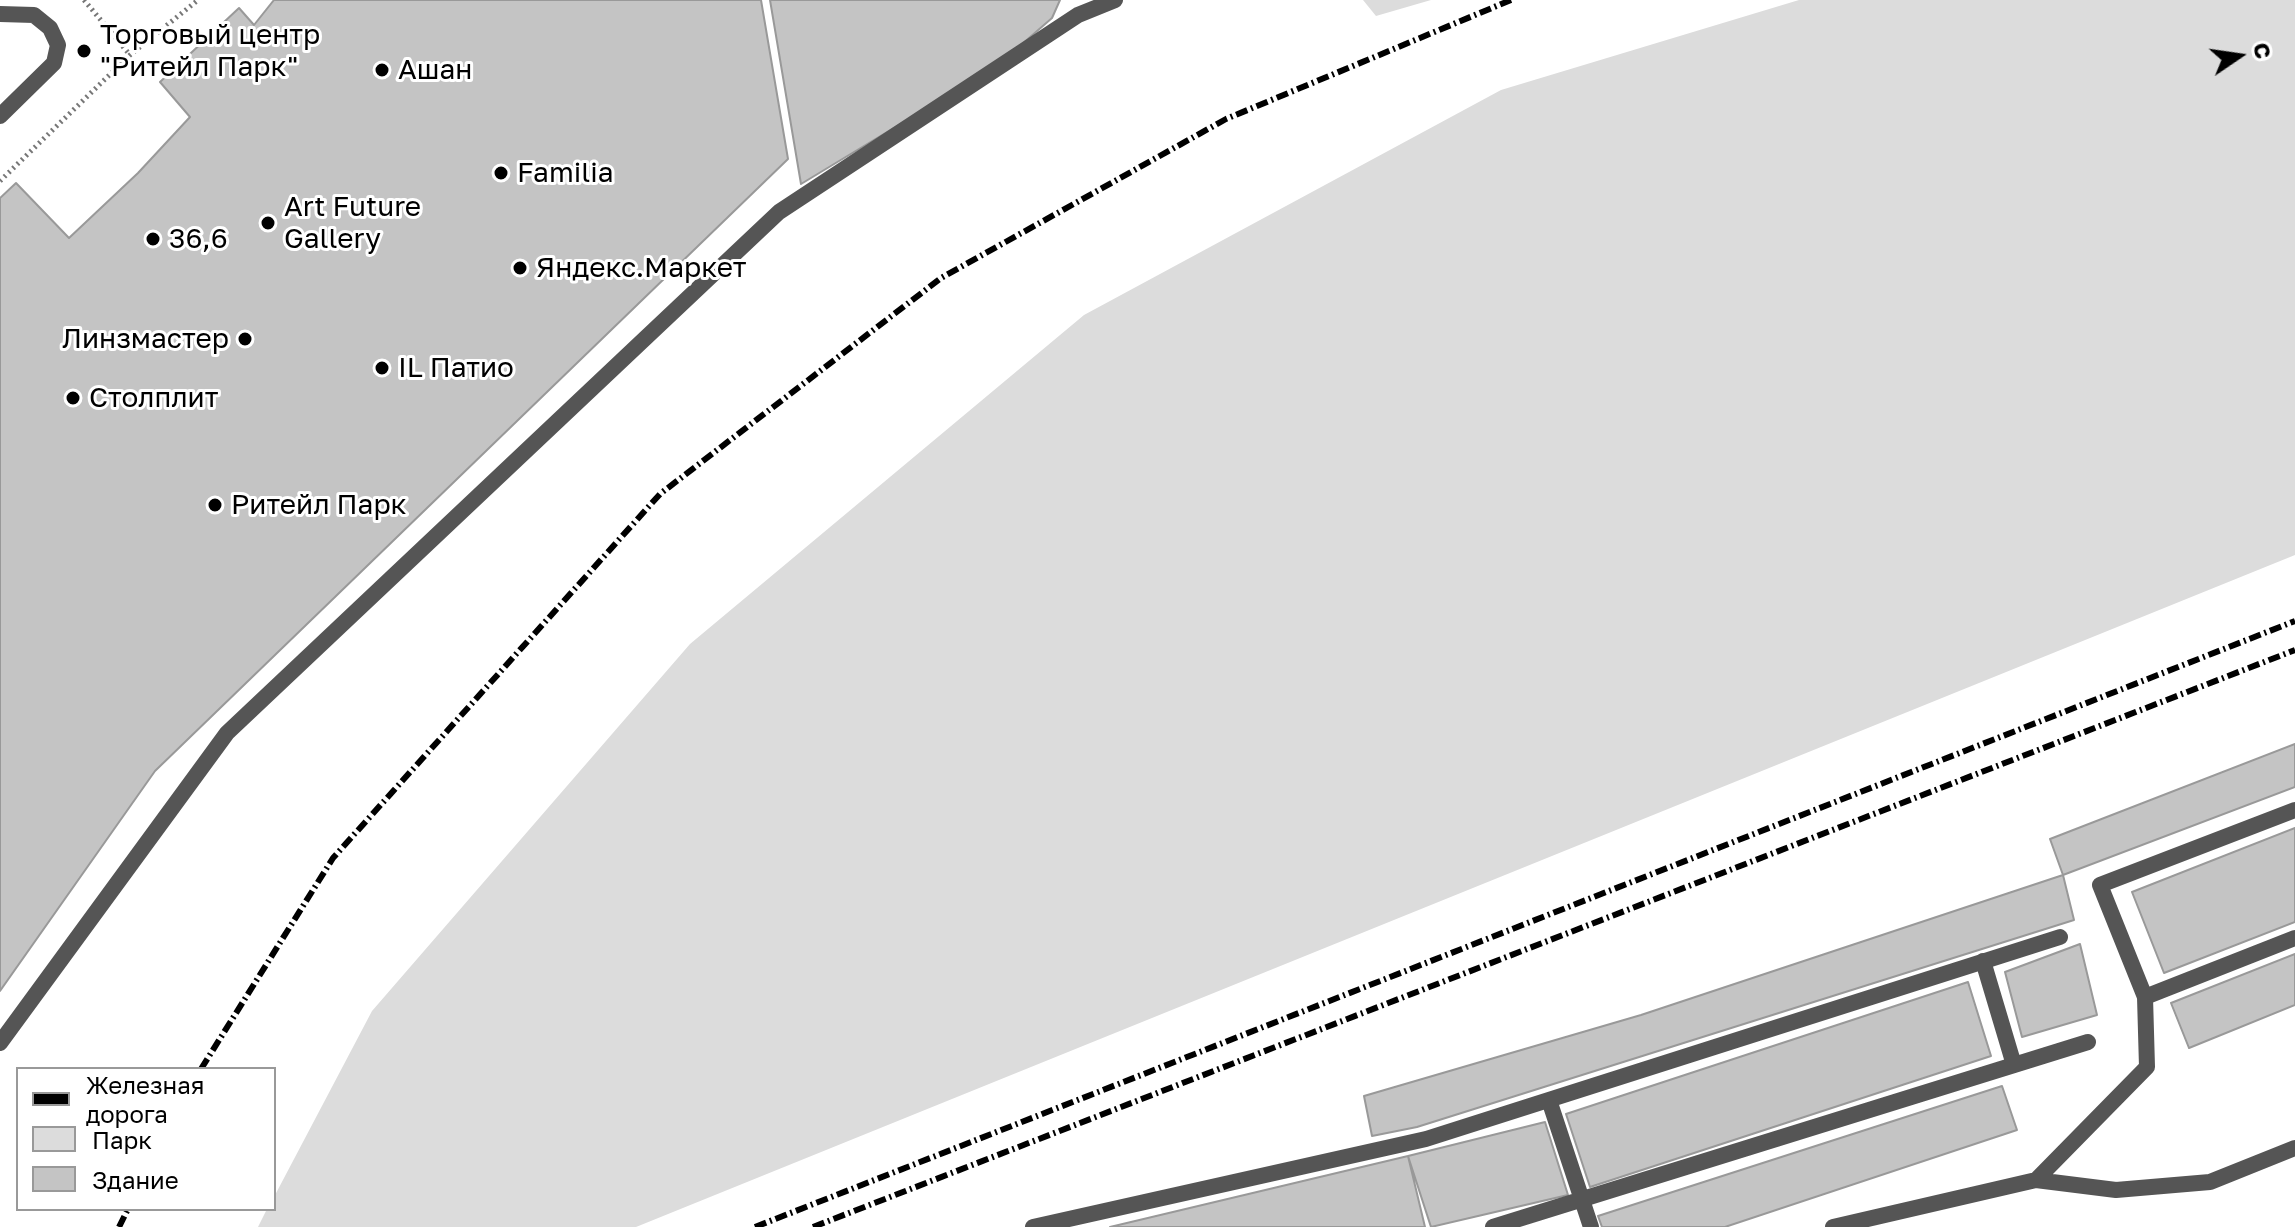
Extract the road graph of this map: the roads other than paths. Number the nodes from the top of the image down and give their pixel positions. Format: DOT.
graph roads {
  1 [pos="1115,0"];
  2 [pos="0,14"];
  3 [pos="0,116"];
  4 [pos="2295,810"];
  5 [pos="2060,937"];
  6 [pos="2295,938"];
  7 [pos="1983,961"];
  8 [pos="2145,997"];
  9 [pos="2088,1042"];
  10 [pos="0,1043"];
  11 [pos="2014,1065"];
  12 [pos="1549,1100"];
  13 [pos="2295,1148"];
  14 [pos="2036,1180"];
  15 [pos="1581,1200"];
  16 [pos="1033,1227"];
  17 [pos="1493,1227"];
  18 [pos="1591,1227"];
  19 [pos="1833,1227"];
  1 -- 10 [label="lane"];
  2 -- 3 [label="lane"];
  4 -- 8 [label="lane"];
  5 -- 7 [label="lane"];
  6 -- 8 [label="lane"];
  7 -- 11 [label="lane"];
  7 -- 12 [label="lane"];
  8 -- 14 [label="lane"];
  9 -- 11 [label="lane"];
  11 -- 15 [label="lane"];
  12 -- 15 [label="lane"];
  12 -- 16 [label="lane"];
  13 -- 14 [label="lane"];
  14 -- 19 [label="lane"];
  15 -- 17 [label="lane"];
  15 -- 18 [label="lane"];
}
